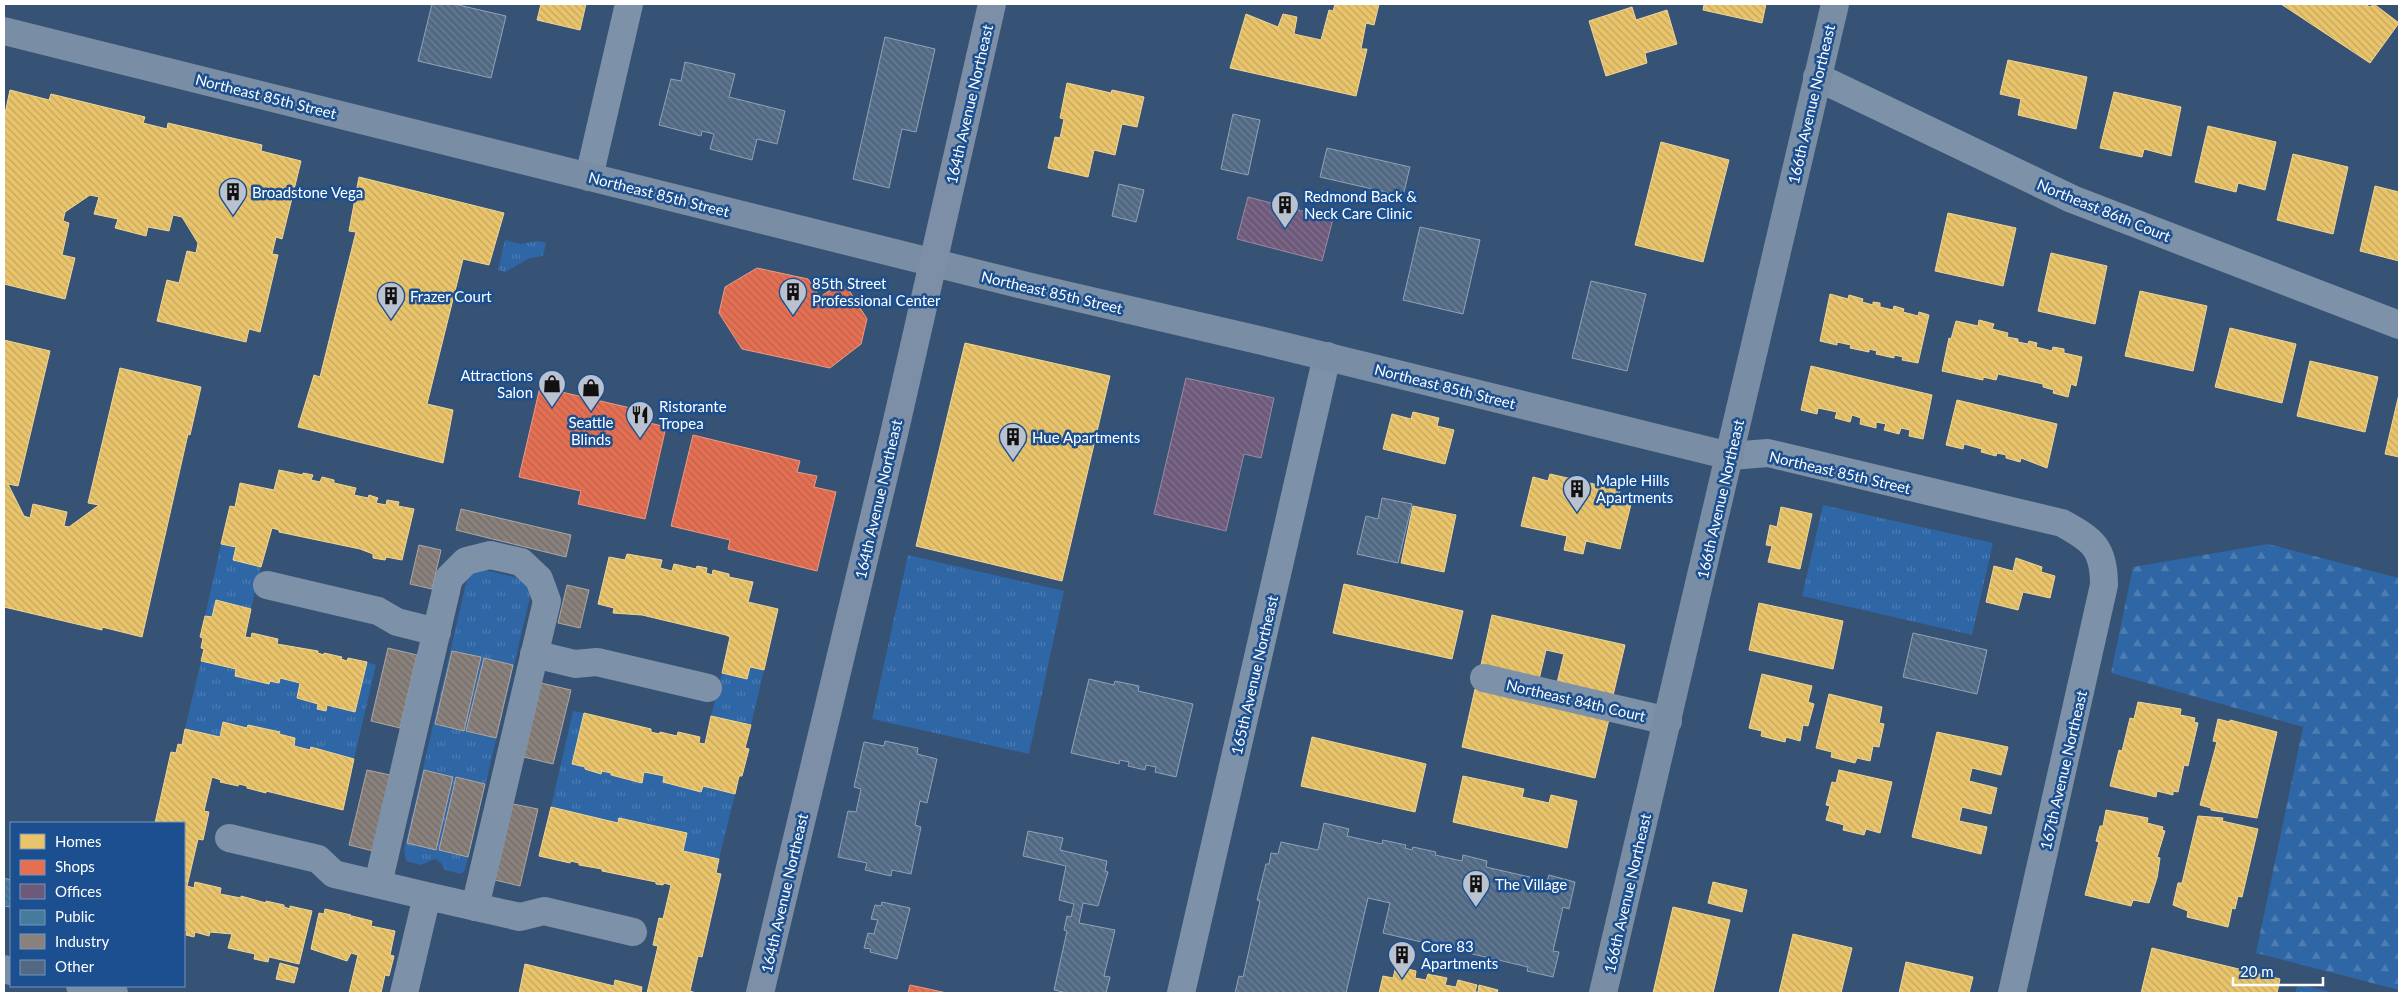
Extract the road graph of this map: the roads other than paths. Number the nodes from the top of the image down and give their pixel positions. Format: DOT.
graph roads {
  1 [pos="629,4"];
  2 [pos="992,4"];
  3 [pos="1835,4"];
  4 [pos="4,31"];
  5 [pos="1817,77"];
  6 [pos="589,177"];
  7 [pos="933,262"];
  8 [pos="2399,325"];
  9 [pos="1327,356"];
  10 [pos="1730,456"];
  11 [pos="2095,547"];
  12 [pos="267,585"];
  13 [pos="437,632"];
  14 [pos="534,654"];
  15 [pos="1484,678"];
  16 [pos="708,688"];
  17 [pos="1668,720"];
  18 [pos="229,838"];
  19 [pos="378,884"];
  20 [pos="427,896"];
  21 [pos="475,907"];
  22 [pos="633,932"];
  23 [pos="85,987"];
  24 [pos="114,993"];
  25 [pos="404,993"];
  26 [pos="760,993"];
  27 [pos="1181,993"];
  28 [pos="1603,993"];
  29 [pos="2012,993"];
  1 -- 6 [label="street"];
  2 -- 7 [label="main road, 164th Avenue Northeast"];
  3 -- 5 [label="street, 166th Avenue Northeast"];
  4 -- 6 [label="street, Northeast 85th Street"];
  5 -- 8 [label="street, Northeast 86th Court"];
  5 -- 10 [label="street, 166th Avenue Northeast"];
  6 -- 7 [label="street, Northeast 85th Street"];
  7 -- 9 [label="street, Northeast 85th Street"];
  7 -- 26 [label="main road, 164th Avenue Northeast"];
  9 -- 10 [label="street, Northeast 85th Street"];
  9 -- 27 [label="street, 165th Avenue Northeast"];
  10 -- 11 [label="street, Northeast 85th Street"];
  10 -- 17 [label="street, 166th Avenue Northeast"];
  11 -- 29 [label="street, 167th Avenue Northeast"];
  12 -- 13 [label="street"];
  13 -- 14 [label="street"];
  13 -- 19 [label="street"];
  14 -- 16 [label="street"];
  14 -- 21 [label="street"];
  15 -- 17 [label="street, Northeast 84th Court"];
  17 -- 28 [label="street, 166th Avenue Northeast"];
  18 -- 19 [label="street"];
  19 -- 20 [label="street"];
  20 -- 21 [label="street"];
  20 -- 25 [label="street"];
  21 -- 22 [label="street"];
  23 -- 24 [label="street"];
}
